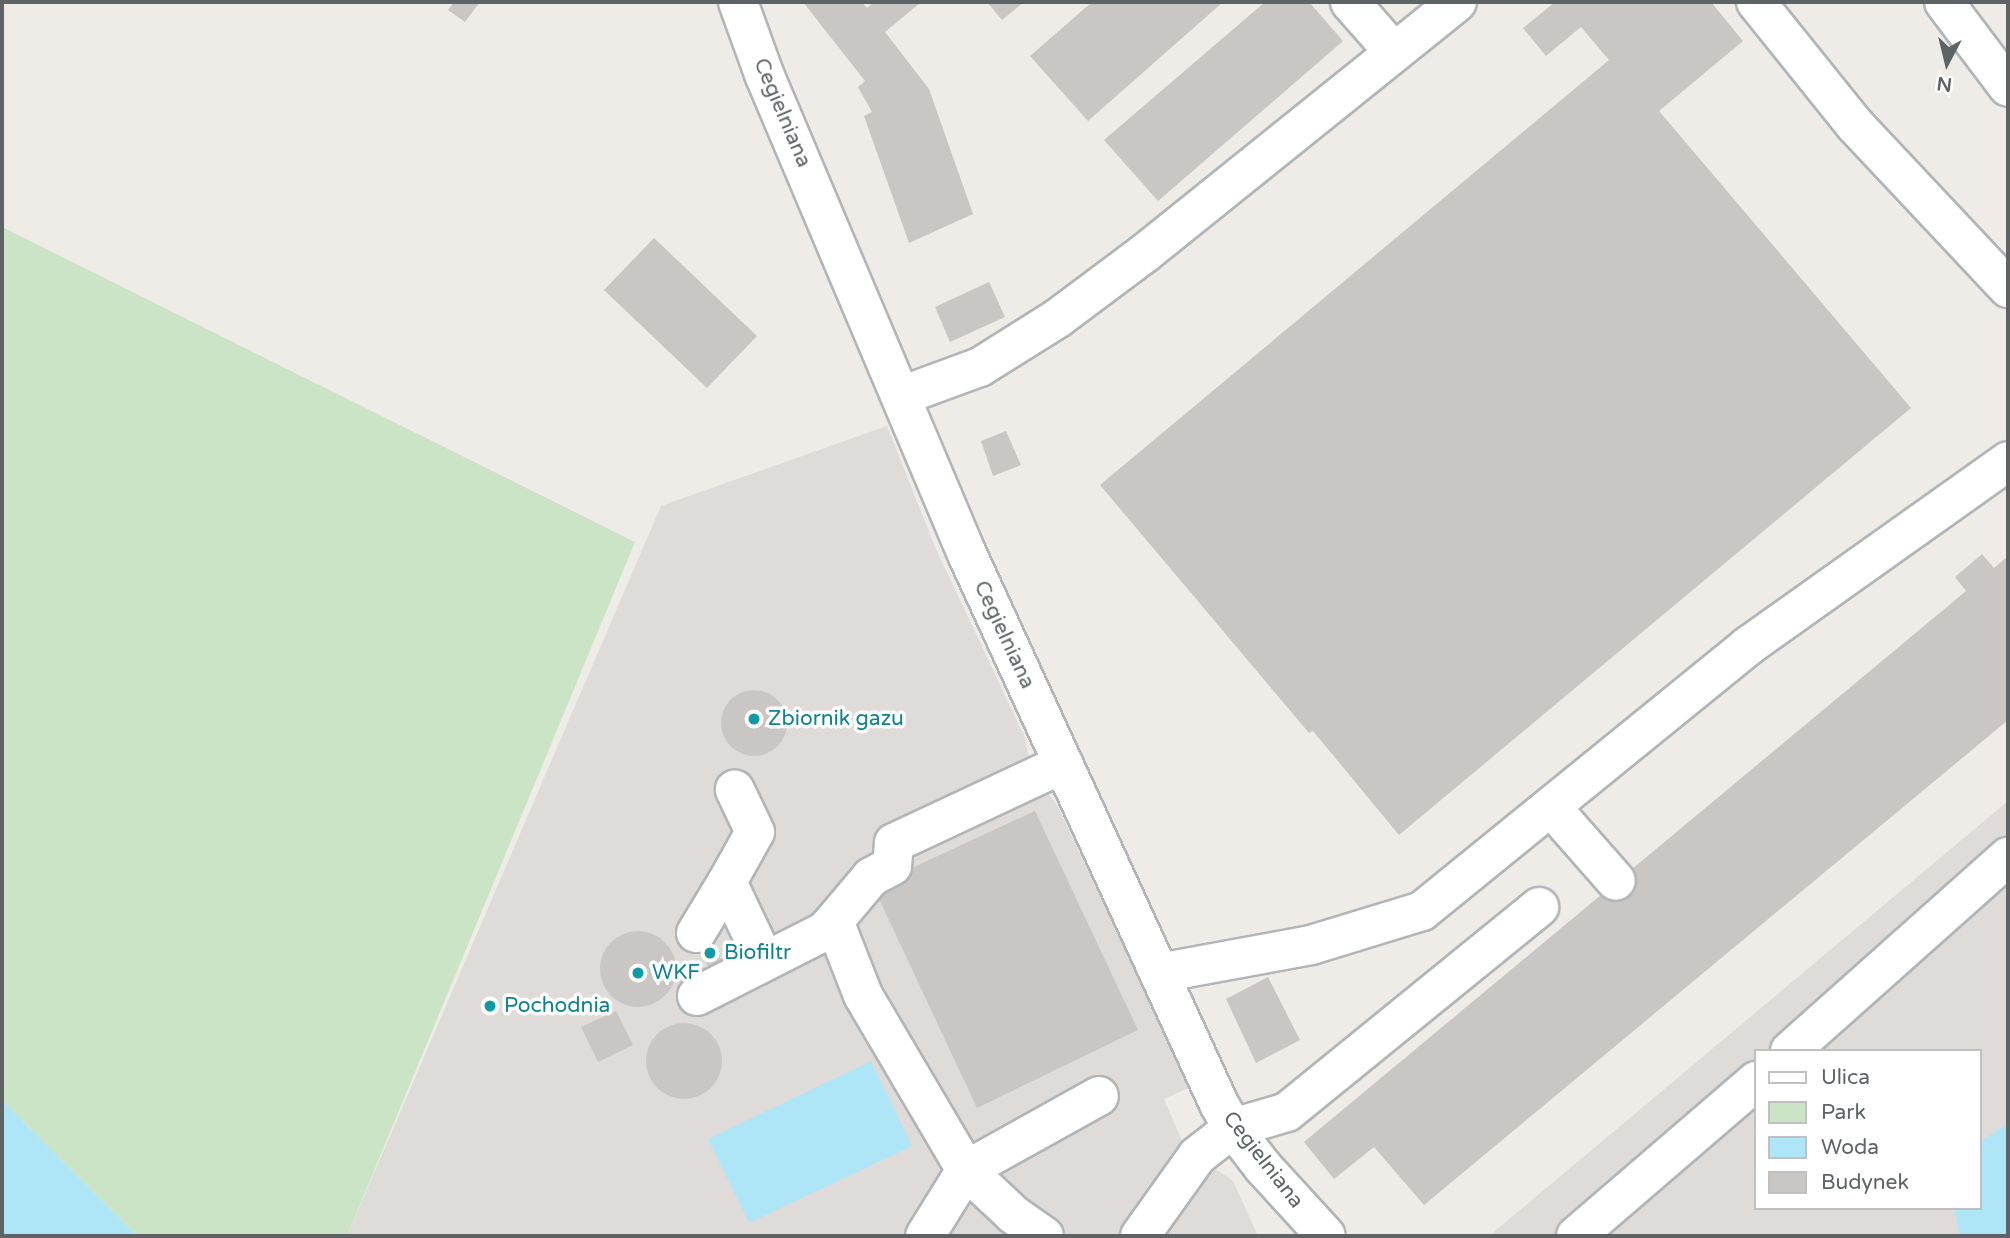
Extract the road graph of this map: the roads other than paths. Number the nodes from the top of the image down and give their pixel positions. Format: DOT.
graph roads {
  1 [pos="737,2"];
  2 [pos="1350,2"];
  3 [pos="1457,2"];
  4 [pos="1756,2"];
  5 [pos="1944,2"];
  6 [pos="1392,51"];
  7 [pos="2008,87"];
  8 [pos="2008,288"];
  9 [pos="901,396"];
  10 [pos="2008,461"];
  11 [pos="1063,764"];
  12 [pos="735,790"];
  13 [pos="1551,807"];
  14 [pos="2008,857"];
  15 [pos="1616,881"];
  16 [pos="727,882"];
  17 [pos="1539,907"];
  18 [pos="834,921"];
  19 [pos="696,933"];
  20 [pos="764,960"];
  21 [pos="1159,973"];
  22 [pos="697,996"];
  23 [pos="1792,1049"];
  24 [pos="1755,1082"];
  25 [pos="1099,1096"];
  26 [pos="1233,1128"];
  27 [pos="966,1170"];
  28 [pos="925,1236"];
  29 [pos="1044,1236"];
  30 [pos="1140,1236"];
  31 [pos="1326,1236"];
  32 [pos="1576,1236"];
  1 -- 9 [label="street, Cegielniana"];
  2 -- 6 [label="street"];
  3 -- 6 [label="street"];
  4 -- 8 [label="street"];
  5 -- 7 [label="street"];
  6 -- 9 [label="street"];
  9 -- 11 [label="street, Cegielniana"];
  10 -- 13 [label="street"];
  11 -- 18 [label="street"];
  11 -- 21 [label="street, Cegielniana"];
  12 -- 16 [label="street"];
  13 -- 15 [label="street"];
  13 -- 21 [label="street"];
  14 -- 23 [label="street"];
  16 -- 19 [label="street"];
  16 -- 20 [label="street"];
  17 -- 26 [label="street"];
  18 -- 20 [label="street"];
  18 -- 27 [label="street"];
  20 -- 22 [label="street"];
  21 -- 26 [label="street, Cegielniana"];
  24 -- 32 [label="street"];
  25 -- 27 [label="street"];
  26 -- 30 [label="street"];
  26 -- 31 [label="street, Cegielniana"];
  27 -- 28 [label="street"];
  27 -- 29 [label="street"];
}
